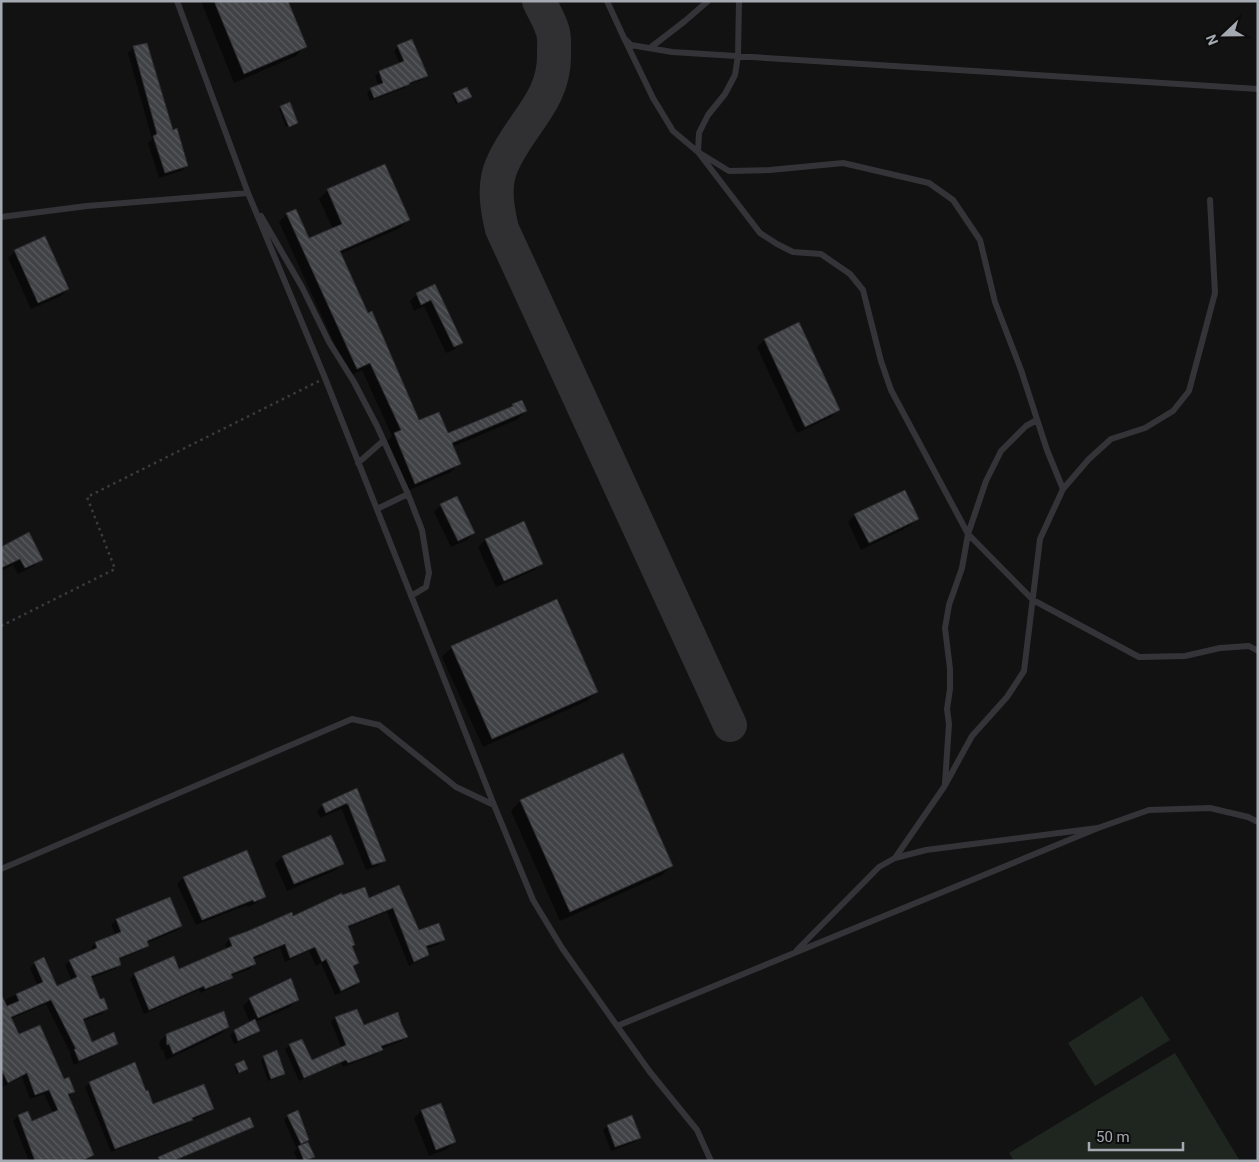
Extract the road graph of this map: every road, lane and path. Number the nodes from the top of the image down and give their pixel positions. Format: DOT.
graph roads {
  1 [pos="177,1"];
  2 [pos="607,1"];
  3 [pos="708,1"];
  4 [pos="739,1"];
  5 [pos="624,38"];
  6 [pos="650,48"];
  7 [pos="738,56"];
  8 [pos="1258,89"];
  9 [pos="698,152"];
  10 [pos="248,194"];
  11 [pos="1210,200"];
  12 [pos="1,216"];
  13 [pos="325,378"];
  14 [pos="1037,420"];
  15 [pos="383,441"];
  16 [pos="358,462"];
  17 [pos="1063,490"];
  18 [pos="408,494"];
  19 [pos="377,509"];
  20 [pos="968,534"];
  21 [pos="411,596"];
  22 [pos="1033,600"];
  23 [pos="1,626"];
  24 [pos="1258,651"];
  25 [pos="944,787"];
  26 [pos="494,805"];
  27 [pos="1258,822"];
  28 [pos="1098,828"];
  29 [pos="895,858"];
  30 [pos="1,869"];
  31 [pos="794,953"];
  32 [pos="617,1026"];
  33 [pos="711,1161"];
  1 -- 10 [label="lane"];
  2 -- 5 [label="lane"];
  3 -- 6 [label="lane"];
  4 -- 7 [label="lane"];
  5 -- 6 [label="lane"];
  5 -- 9 [label="lane"];
  6 -- 7 [label="lane"];
  7 -- 8 [label="lane"];
  7 -- 9 [label="lane"];
  9 -- 14 [label="lane"];
  9 -- 20 [label="lane"];
  10 -- 12 [label="lane"];
  10 -- 13 [label="lane"];
  10 -- 15 [label="lane"];
  11 -- 17 [label="lane"];
  13 -- 16 [label="lane"];
  13 -- 23 [label="path"];
  14 -- 17 [label="lane"];
  14 -- 20 [label="lane"];
  15 -- 16 [label="lane"];
  15 -- 18 [label="lane"];
  16 -- 19 [label="lane"];
  17 -- 22 [label="lane"];
  18 -- 19 [label="lane"];
  18 -- 21 [label="lane"];
  19 -- 21 [label="lane"];
  20 -- 22 [label="lane"];
  20 -- 25 [label="lane"];
  21 -- 26 [label="lane"];
  22 -- 24 [label="lane"];
  22 -- 25 [label="lane"];
  25 -- 29 [label="lane"];
  26 -- 30 [label="lane"];
  26 -- 32 [label="lane"];
  27 -- 28 [label="lane"];
  28 -- 29 [label="lane"];
  28 -- 31 [label="lane"];
  29 -- 31 [label="lane"];
  31 -- 32 [label="lane"];
  32 -- 33 [label="lane"];
}
